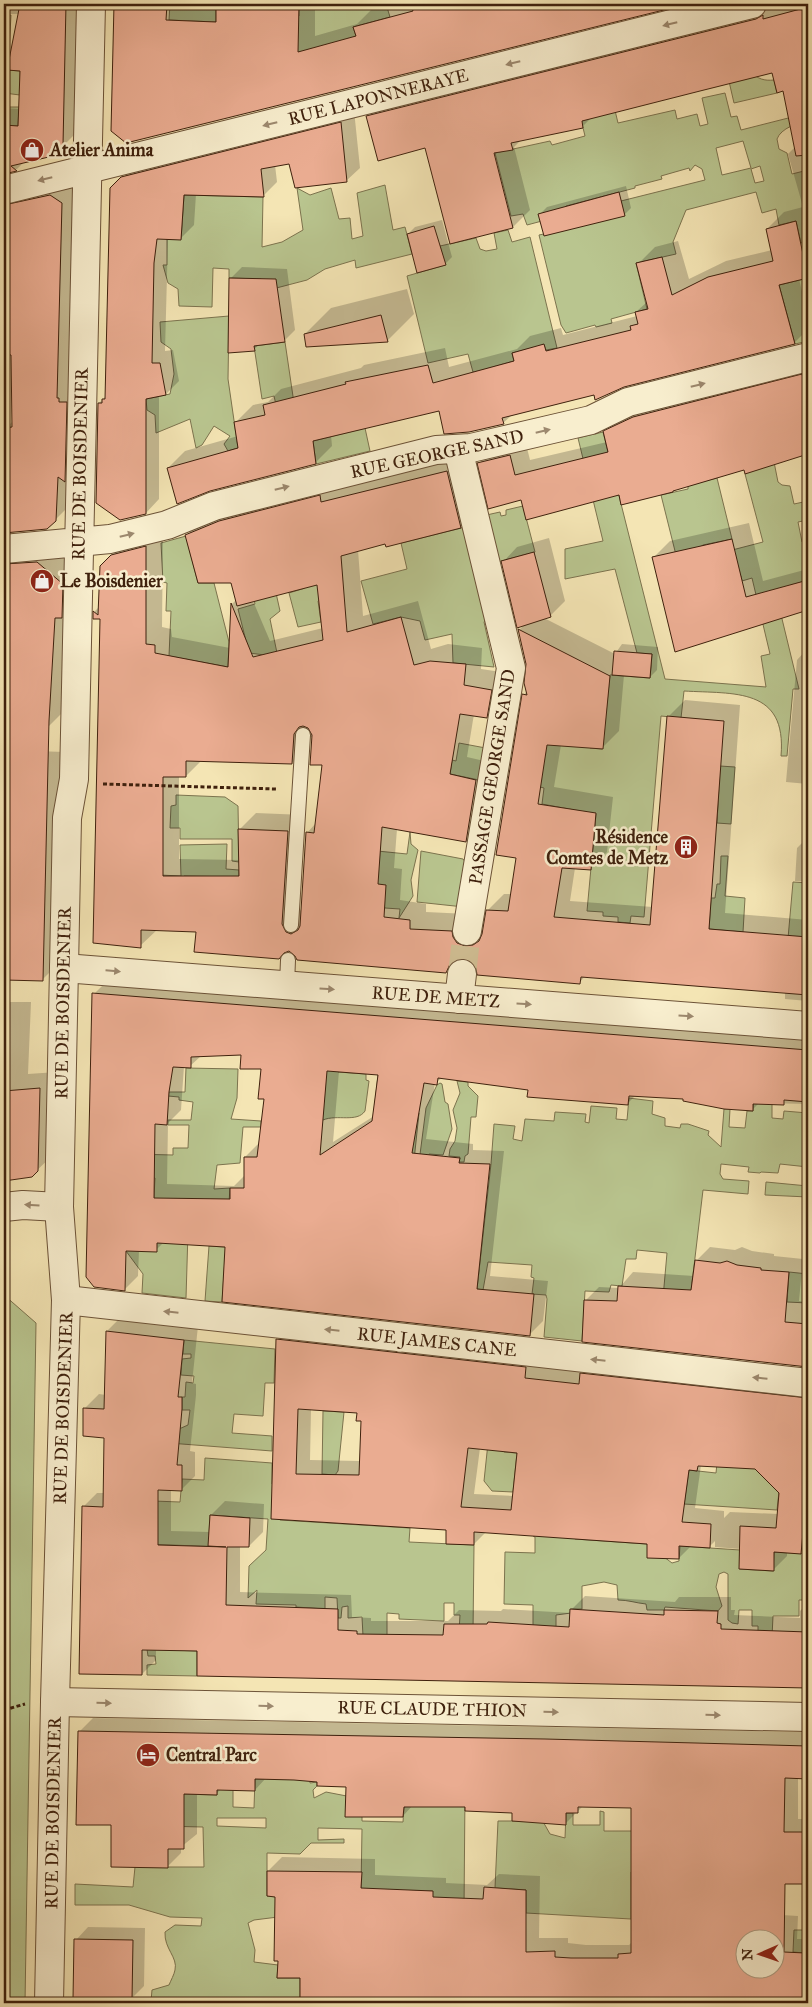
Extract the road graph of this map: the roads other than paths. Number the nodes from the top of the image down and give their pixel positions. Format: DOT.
graph roads {
  1 [pos="91,4"];
  2 [pos="752,4"];
  3 [pos="87,169"];
  4 [pos="4,190"];
  5 [pos="808,357"];
  6 [pos="458,449"];
  7 [pos="79,542"];
  8 [pos="4,549"];
  9 [pos="303,735"];
  10 [pos="291,925"];
  11 [pos="467,931"];
  12 [pos="64,968"];
  13 [pos="808,1026"];
  14 [pos="4,1207"];
  15 [pos="59,1207"];
  16 [pos="66,1300"];
  17 [pos="808,1383"];
  18 [pos="42,1702"];
  19 [pos="808,1717"];
  20 [pos="49,2003"];
  1 -- 3 [label="street, RUE DE BOISDENIER"];
  2 -- 3 [label="street, RUE LAPONNERAYE, one-way"];
  3 -- 4 [label="street, RUE LAPONNERAYE, one-way"];
  3 -- 7 [label="street, RUE DE BOISDENIER"];
  6 -- 5 [label="street, RUE GEORGE SAND, one-way"];
  7 -- 6 [label="street, RUE GEORGE SAND, one-way"];
  6 -- 11 [label="street, PASSAGE GEORGE SAND"];
  7 -- 8 [label="street, RUE GEORGE SAND"];
  7 -- 12 [label="street, RUE DE BOISDENIER"];
  9 -- 10 [label="lane"];
  12 -- 13 [label="street, RUE DE METZ, one-way"];
  12 -- 15 [label="street, RUE DE BOISDENIER"];
  15 -- 14 [label="street, one-way"];
  15 -- 16 [label="street, RUE DE BOISDENIER"];
  17 -- 16 [label="street, RUE JAMES CANE, one-way"];
  16 -- 18 [label="street, RUE DE BOISDENIER"];
  18 -- 19 [label="street, RUE CLAUDE THION, one-way"];
  18 -- 20 [label="street, RUE DE BOISDENIER"];
}
